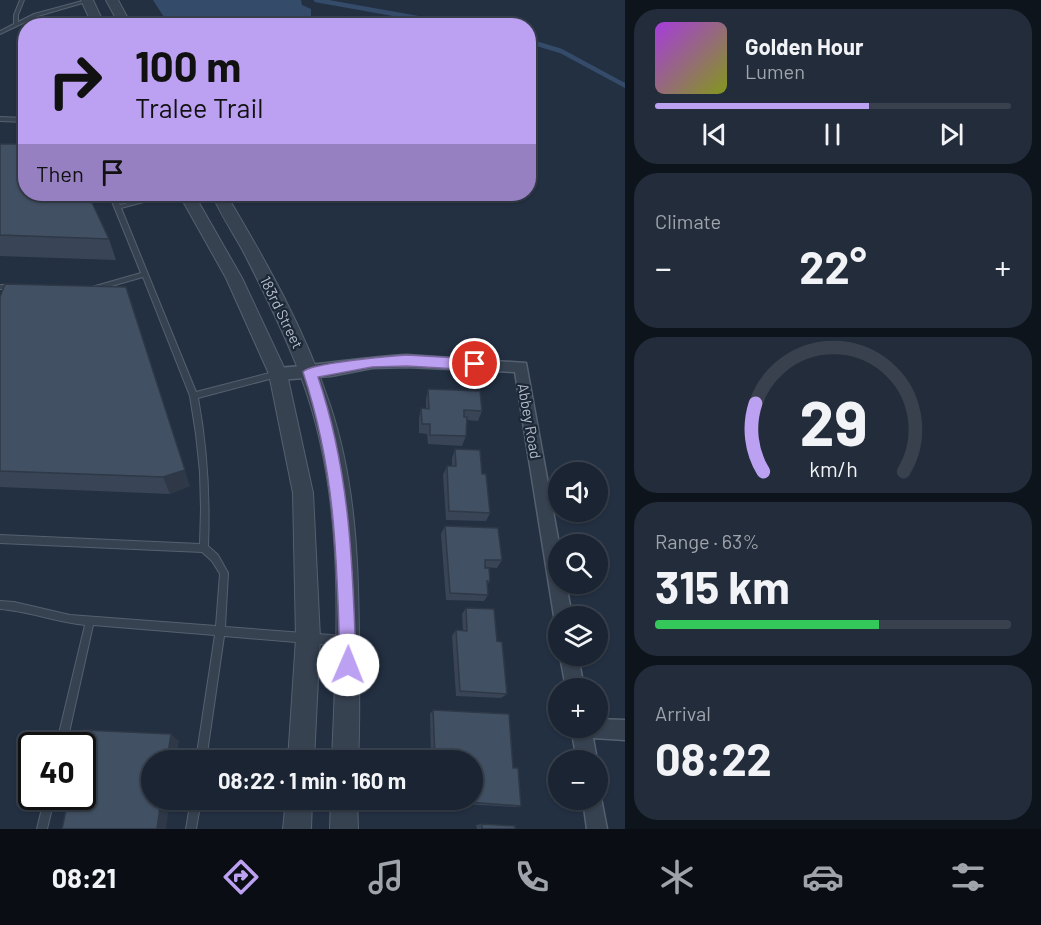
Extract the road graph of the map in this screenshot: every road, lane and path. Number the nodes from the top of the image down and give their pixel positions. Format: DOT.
graph roads {
  1 [pos="22,0"];
  2 [pos="88,0"];
  3 [pos="112,0"];
  4 [pos="30,18"];
  5 [pos="96,18"];
  6 [pos="122,18"];
  7 [pos="16,25"];
  8 [pos="0,33"];
  9 [pos="0,111"];
  10 [pos="0,119"];
  11 [pos="8,119"];
  12 [pos="18,120"];
  13 [pos="115,201"];
  14 [pos="141,201"];
  15 [pos="190,201"];
  16 [pos="223,201"];
  17 [pos="118,207"];
  18 [pos="145,274"];
  19 [pos="0,286"];
  20 [pos="23,287"];
  21 [pos="81,289"];
  22 [pos="309,372"];
  23 [pos="278,374"];
  24 [pos="194,396"];
  25 [pos="0,539"];
  26 [pos="204,548"];
  27 [pos="0,605"];
  28 [pos="561,606"];
  29 [pos="90,621"];
  30 [pos="220,632"];
  31 [pos="308,638"];
  32 [pos="349,641"];
  33 [pos="608,729"];
  34 [pos="625,730"];
  35 [pos="65,732"];
  36 [pos="202,750"];
  37 [pos="302,750"];
  38 [pos="345,750"];
  39 [pos="47,810"];
  40 [pos="194,810"];
  41 [pos="298,810"];
  42 [pos="344,810"];
  43 [pos="594,810"];
  44 [pos="42,829"];
  45 [pos="191,829"];
  46 [pos="297,829"];
  47 [pos="344,829"];
  48 [pos="597,829"];
  1 -- 7 [label="lane"];
  2 -- 4 [label="lane"];
  2 -- 5 [label="street"];
  3 -- 6 [label="street"];
  7 -- 8 [label="lane"];
  9 -- 11 [label="lane"];
  10 -- 11 [label="lane"];
  11 -- 12 [label="lane"];
  13 -- 17 [label="lane"];
  14 -- 17 [label="lane"];
  15 -- 23 [label="street, 183rd Street"];
  16 -- 22 [label="street, 183rd Street"];
  17 -- 18 [label="lane"];
  18 -- 21 [label="lane"];
  18 -- 24 [label="lane"];
  19 -- 20 [label="lane"];
  22 -- 23 [label="street"];
  22 -- 28 [label="street, Abbey Road"];
  22 -- 32 [label="street, 183rd Street"];
  23 -- 24 [label="lane"];
  23 -- 31 [label="street, 183rd Street"];
  24 -- 26 [label="lane"];
  25 -- 26 [label="lane"];
  26 -- 30 [label="lane"];
  27 -- 29 [label="lane"];
  29 -- 30 [label="lane"];
  29 -- 35 [label="lane"];
  30 -- 31 [label="lane"];
  30 -- 36 [label="lane"];
  31 -- 32 [label="lane"];
  31 -- 37 [label="street, 183rd Street"];
  32 -- 38 [label="street, 183rd Street"];
  33 -- 34 [label="street"];
  39 -- 44 [label="lane"];
  40 -- 45 [label="lane"];
  41 -- 46 [label="street"];
  42 -- 47 [label="street"];
  43 -- 48 [label="street"];
}
